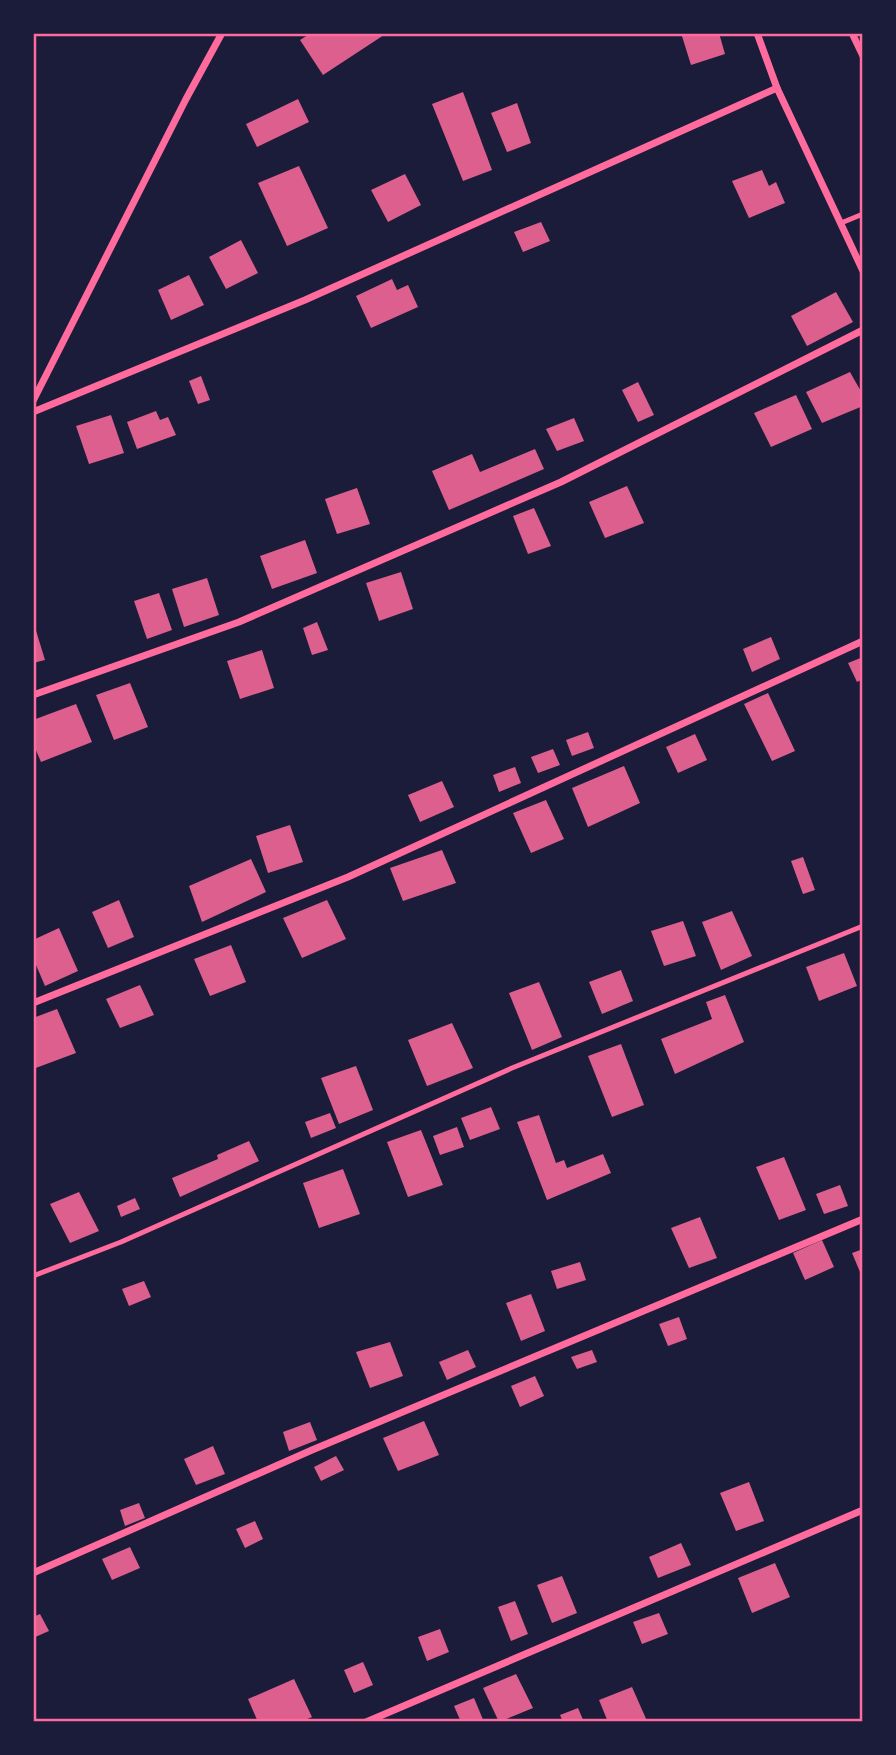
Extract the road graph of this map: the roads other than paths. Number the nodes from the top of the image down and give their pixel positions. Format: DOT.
graph roads {
  1 [pos="222,33"];
  2 [pos="757,33"];
  3 [pos="852,33"];
  4 [pos="863,56"];
  5 [pos="777,88"];
  6 [pos="863,214"];
  7 [pos="841,223"];
  8 [pos="863,271"];
  9 [pos="863,330"];
  10 [pos="33,401"];
  11 [pos="33,412"];
  12 [pos="863,641"];
  13 [pos="33,695"];
  14 [pos="863,926"];
  15 [pos="33,1003"];
  16 [pos="863,1219"];
  17 [pos="33,1276"];
  18 [pos="863,1510"];
  19 [pos="33,1573"];
  20 [pos="366,1722"];
  1 -- 10 [label="street"];
  2 -- 5 [label="street"];
  3 -- 4 [label="street"];
  5 -- 7 [label="street"];
  5 -- 11 [label="street"];
  6 -- 7 [label="lane"];
  7 -- 8 [label="street"];
  9 -- 13 [label="street"];
  12 -- 15 [label="street"];
  14 -- 17 [label="lane"];
  16 -- 19 [label="street"];
  18 -- 20 [label="street"];
}
